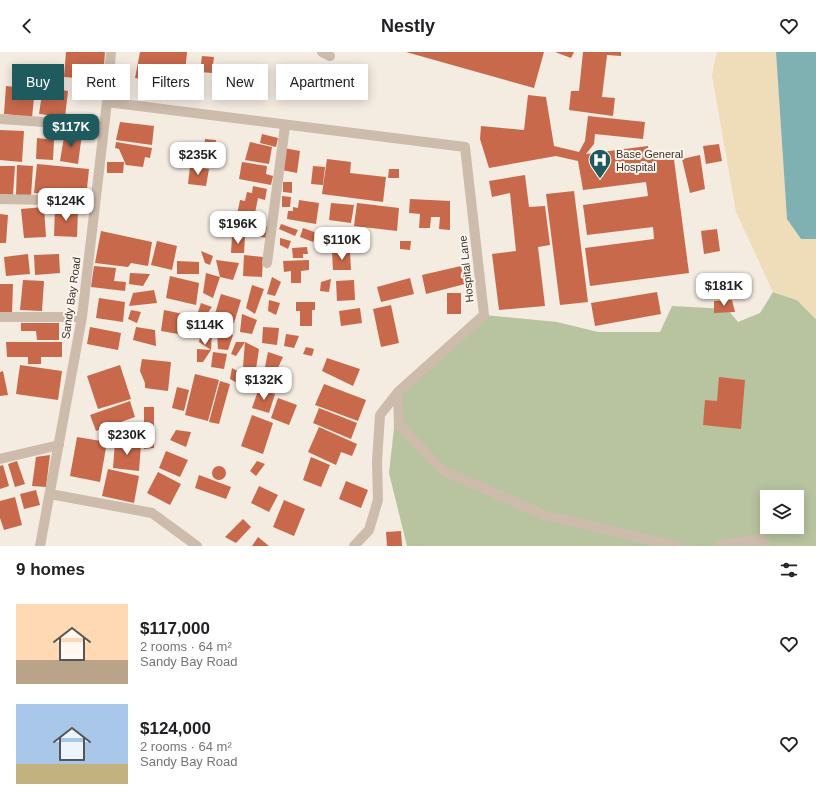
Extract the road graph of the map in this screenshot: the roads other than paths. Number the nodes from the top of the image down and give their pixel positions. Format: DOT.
graph roads {
  1 [pos="111,52"];
  2 [pos="107,102"];
  3 [pos="0,119"];
  4 [pos="104,126"];
  5 [pos="285,126"];
  6 [pos="0,199"];
  7 [pos="95,201"];
  8 [pos="267,263"];
  9 [pos="82,317"];
  10 [pos="0,318"];
  11 [pos="398,392"];
  12 [pos="59,445"];
  13 [pos="0,459"];
  14 [pos="50,494"];
  15 [pos="40,546"];
  16 [pos="198,546"];
  17 [pos="354,546"];
  18 [pos="677,546"];
  19 [pos="718,546"];
  20 [pos="766,546"];
  1 -- 2 [label="street, Sandy Bay Road"];
  2 -- 4 [label="street, Sandy Bay Road"];
  2 -- 5 [label="street, Hospital Lane"];
  3 -- 4 [label="street"];
  4 -- 7 [label="street, Sandy Bay Road"];
  5 -- 8 [label="street"];
  5 -- 11 [label="street, Hospital Lane"];
  6 -- 7 [label="street"];
  7 -- 9 [label="street, Sandy Bay Road"];
  9 -- 10 [label="street"];
  9 -- 12 [label="street, Sandy Bay Road"];
  11 -- 17 [label="street"];
  11 -- 18 [label="street"];
  12 -- 13 [label="street"];
  12 -- 14 [label="street, Sandy Bay Road"];
  14 -- 15 [label="street, Sandy Bay Road"];
  14 -- 16 [label="street"];
  19 -- 20 [label="street"];
}
